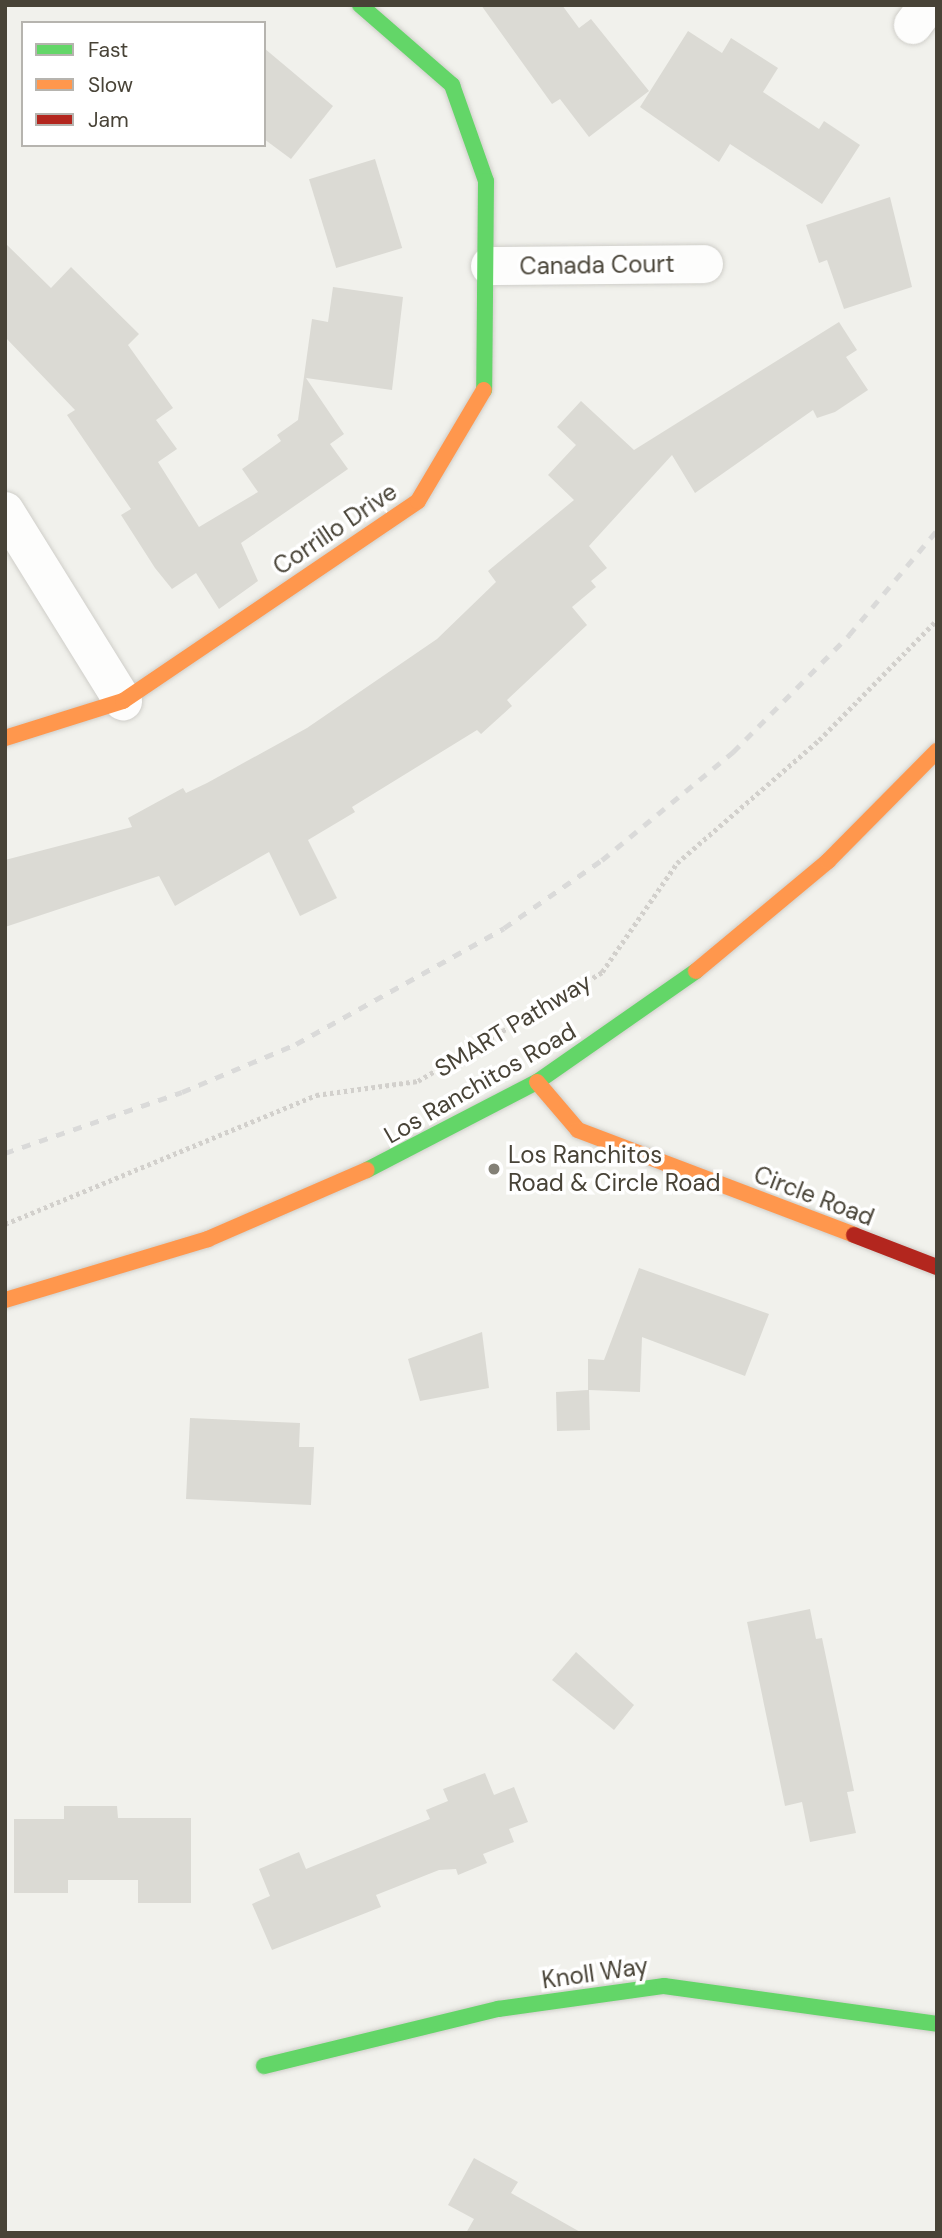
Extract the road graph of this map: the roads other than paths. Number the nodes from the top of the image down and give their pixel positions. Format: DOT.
graph roads {
  1 [pos="360,5"];
  2 [pos="704,264"];
  3 [pos="491,266"];
  4 [pos="5,511"];
  5 [pos="123,701"];
  6 [pos="5,738"];
  7 [pos="937,751"];
  8 [pos="537,1082"];
  9 [pos="937,1267"];
  10 [pos="5,1300"];
  11 [pos="937,2024"];
  12 [pos="264,2066"];
  1 -- 3 [label="street, Corrillo Drive"];
  2 -- 3 [label="street, Canada Court"];
  3 -- 5 [label="street, Corrillo Drive"];
  4 -- 5 [label="street"];
  5 -- 6 [label="street, Corrillo Drive"];
  7 -- 8 [label="street, Los Ranchitos Road"];
  8 -- 9 [label="street, Circle Road"];
  8 -- 10 [label="street, Los Ranchitos Road"];
  11 -- 12 [label="street, Knoll Way"];
}
